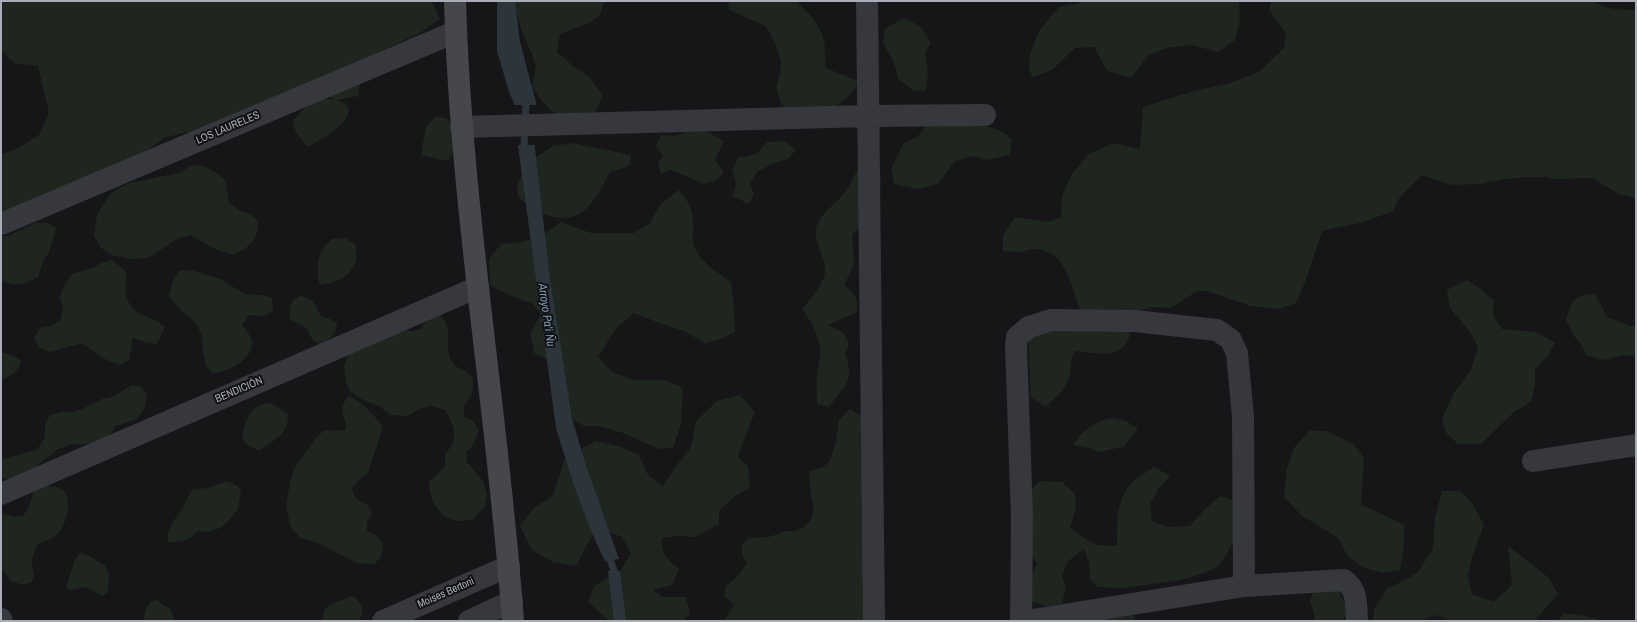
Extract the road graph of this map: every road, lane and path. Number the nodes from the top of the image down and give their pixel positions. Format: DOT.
graph roads {
  1 [pos="454,1"];
  2 [pos="867,1"];
  3 [pos="455,32"];
  4 [pos="986,115"];
  5 [pos="867,116"];
  6 [pos="462,127"];
  7 [pos="1,224"];
  8 [pos="478,287"];
  9 [pos="1636,445"];
  10 [pos="1533,461"];
  11 [pos="1,494"];
  12 [pos="509,566"];
  13 [pos="1244,586"];
  14 [pos="512,611"];
  15 [pos="383,621"];
  16 [pos="469,621"];
  17 [pos="874,621"];
  18 [pos="1021,621"];
  19 [pos="1026,621"];
  20 [pos="1357,621"];
  1 -- 3 [label="main road"];
  2 -- 5 [label="street"];
  3 -- 6 [label="main road"];
  3 -- 7 [label="street, LOS LAURELES"];
  4 -- 5 [label="street"];
  5 -- 6 [label="street"];
  5 -- 17 [label="street"];
  6 -- 8 [label="main road"];
  8 -- 11 [label="street, BENDICIÓN"];
  8 -- 12 [label="main road"];
  9 -- 10 [label="street"];
  12 -- 14 [label="main road"];
  12 -- 15 [label="street, Moises Bertoni"];
  13 -- 18 [label="street"];
  13 -- 19 [label="street"];
  13 -- 20 [label="street"];
  14 -- 16 [label="street"];
}
